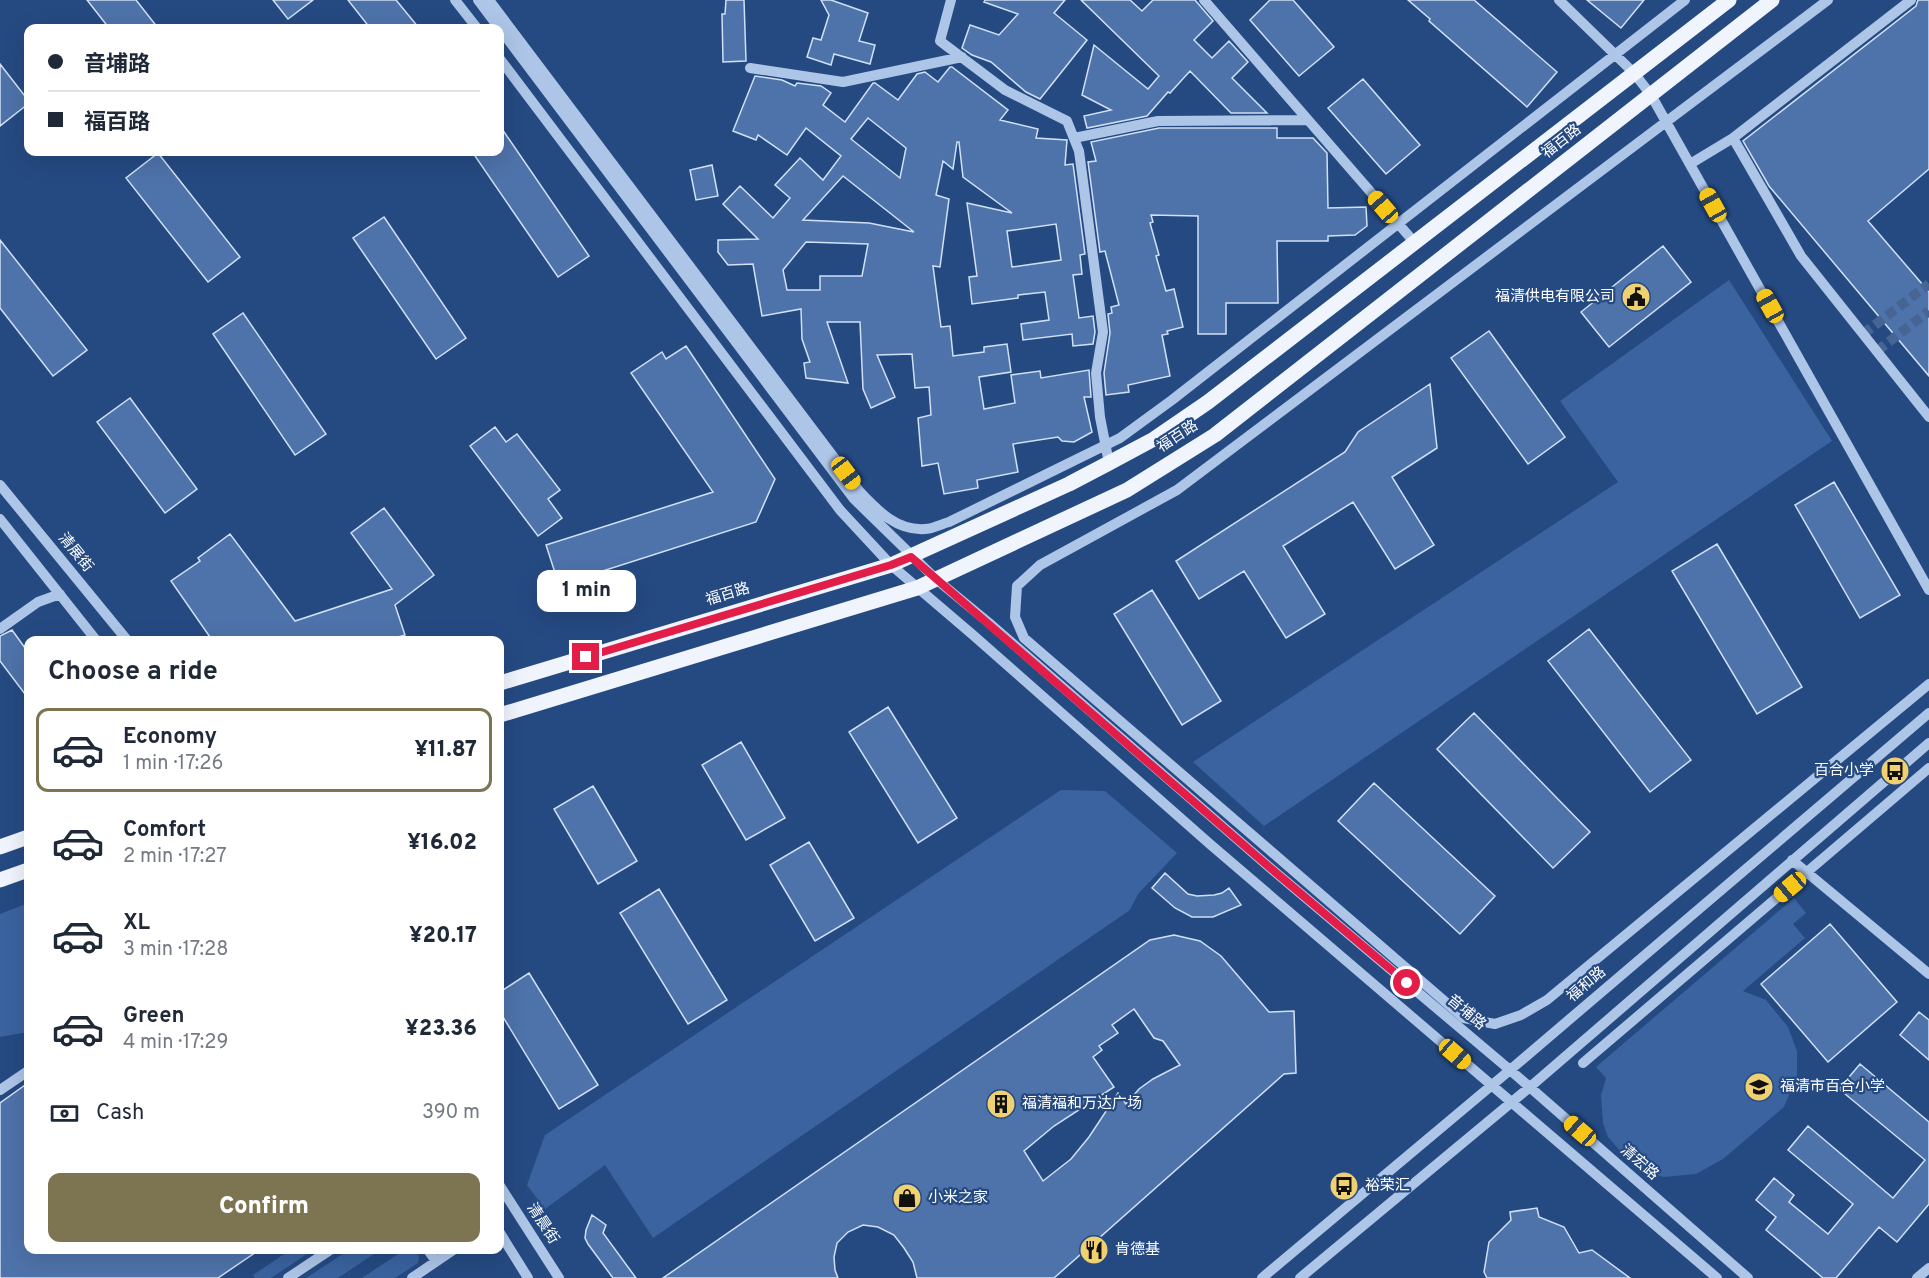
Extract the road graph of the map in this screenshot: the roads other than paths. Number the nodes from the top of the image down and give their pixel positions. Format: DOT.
graph roads {
  1 [pos="455,0"];
  2 [pos="478,0"];
  3 [pos="489,0"];
  4 [pos="951,0"];
  5 [pos="1204,0"];
  6 [pos="1559,0"];
  7 [pos="1684,0"];
  8 [pos="1729,0"];
  9 [pos="1772,0"];
  10 [pos="1828,0"];
  11 [pos="1911,0"];
  12 [pos="474,24"];
  13 [pos="495,24"];
  14 [pos="504,36"];
  15 [pos="1615,54"];
  16 [pos="962,57"];
  17 [pos="504,64"];
  18 [pos="750,68"];
  19 [pos="1634,73"];
  20 [pos="1651,95"];
  21 [pos="1308,120"];
  22 [pos="1666,122"];
  23 [pos="1074,138"];
  24 [pos="1733,138"];
  25 [pos="1690,164"];
  26 [pos="1398,224"];
  27 [pos="1415,243"];
  28 [pos="1929,417"];
  29 [pos="1106,445"];
  30 [pos="1109,463"];
  31 [pos="0,485"];
  32 [pos="0,519"];
  33 [pos="911,557"];
  34 [pos="891,565"];
  35 [pos="937,580"];
  36 [pos="917,588"];
  37 [pos="1929,590"];
  38 [pos="60,594"];
  39 [pos="0,629"];
  40 [pos="93,636"];
  41 [pos="124,636"];
  42 [pos="504,682"];
  43 [pos="1929,684"];
  44 [pos="1929,713"];
  45 [pos="504,714"];
  46 [pos="1929,743"];
  47 [pos="1929,768"];
  48 [pos="24,838"];
  49 [pos="0,847"];
  50 [pos="1792,860"];
  51 [pos="24,871"];
  52 [pos="1807,872"];
  53 [pos="0,880"];
  54 [pos="1929,974"];
  55 [pos="1582,1063"];
  56 [pos="1510,1070"];
  57 [pos="24,1074"];
  58 [pos="1492,1085"];
  59 [pos="1530,1087"];
  60 [pos="0,1090"];
  61 [pos="1512,1103"];
  62 [pos="504,1192"];
  63 [pos="504,1239"];
  64 [pos="324,1254"];
  65 [pos="431,1254"];
  66 [pos="447,1254"];
  67 [pos="436,1261"];
  68 [pos="1929,1268"];
  69 [pos="1929,1274"];
  70 [pos="288,1278"];
  71 [pos="412,1278"];
  72 [pos="528,1278"];
  73 [pos="559,1278"];
  74 [pos="1262,1278"];
  75 [pos="1300,1278"];
  76 [pos="1717,1278"];
  77 [pos="1748,1278"];
  78 [pos="1917,1278"];
  79 [pos="1924,1278"];
  1 -- 12 [label="street"];
  2 -- 13 [label="street, 音埔路"];
  3 -- 29 [label="street"];
  4 -- 16 [label="street"];
  5 -- 21 [label="street"];
  6 -- 15 [label="street"];
  7 -- 15 [label="street"];
  8 -- 19 [label="main road, 福百路"];
  9 -- 20 [label="main road, 福百路"];
  10 -- 22 [label="street"];
  11 -- 24 [label="street"];
  14 -- 33 [label="street, 音埔路"];
  15 -- 19 [label="street"];
  15 -- 26 [label="street"];
  16 -- 18 [label="street"];
  16 -- 23 [label="street"];
  17 -- 34 [label="street"];
  19 -- 20 [label="street"];
  19 -- 27 [label="main road, 福百路"];
  20 -- 22 [label="street"];
  20 -- 35 [label="main road, 福百路"];
  21 -- 23 [label="street"];
  21 -- 26 [label="street"];
  22 -- 25 [label="street"];
  22 -- 43 [label="street"];
  23 -- 29 [label="street"];
  24 -- 25 [label="street"];
  24 -- 28 [label="street"];
  25 -- 37 [label="street"];
  26 -- 27 [label="street"];
  26 -- 29 [label="street"];
  27 -- 30 [label="main road, 福百路"];
  29 -- 30 [label="street"];
  30 -- 33 [label="main road, 福百路"];
  31 -- 41 [label="street, 清展街"];
  32 -- 38 [label="street"];
  33 -- 34 [label="main road, 福百路"];
  33 -- 35 [label="street, 音埔路"];
  34 -- 36 [label="street"];
  34 -- 42 [label="main road, 福百路"];
  35 -- 36 [label="main road, 福百路"];
  35 -- 56 [label="street, 音埔路"];
  36 -- 45 [label="main road, 福百路"];
  36 -- 58 [label="street"];
  38 -- 39 [label="street"];
  38 -- 40 [label="street"];
  44 -- 56 [label="street, 福和路"];
  46 -- 50 [label="street"];
  47 -- 52 [label="street"];
  48 -- 49 [label="main road"];
  50 -- 52 [label="street"];
  50 -- 59 [label="street"];
  51 -- 53 [label="main road"];
  52 -- 54 [label="street"];
  52 -- 55 [label="street"];
  56 -- 58 [label="street, 福和路"];
  56 -- 59 [label="street, 清宏路"];
  57 -- 60 [label="street"];
  58 -- 61 [label="street"];
  58 -- 74 [label="street, 福和路"];
  59 -- 61 [label="street"];
  59 -- 77 [label="street, 清宏路"];
  61 -- 75 [label="street"];
  61 -- 76 [label="street"];
  62 -- 73 [label="street, 清晨街"];
  63 -- 72 [label="street"];
  64 -- 70 [label="street"];
  65 -- 67 [label="street"];
  66 -- 67 [label="street"];
  67 -- 71 [label="street"];
  68 -- 78 [label="street"];
  69 -- 79 [label="street"];
}
